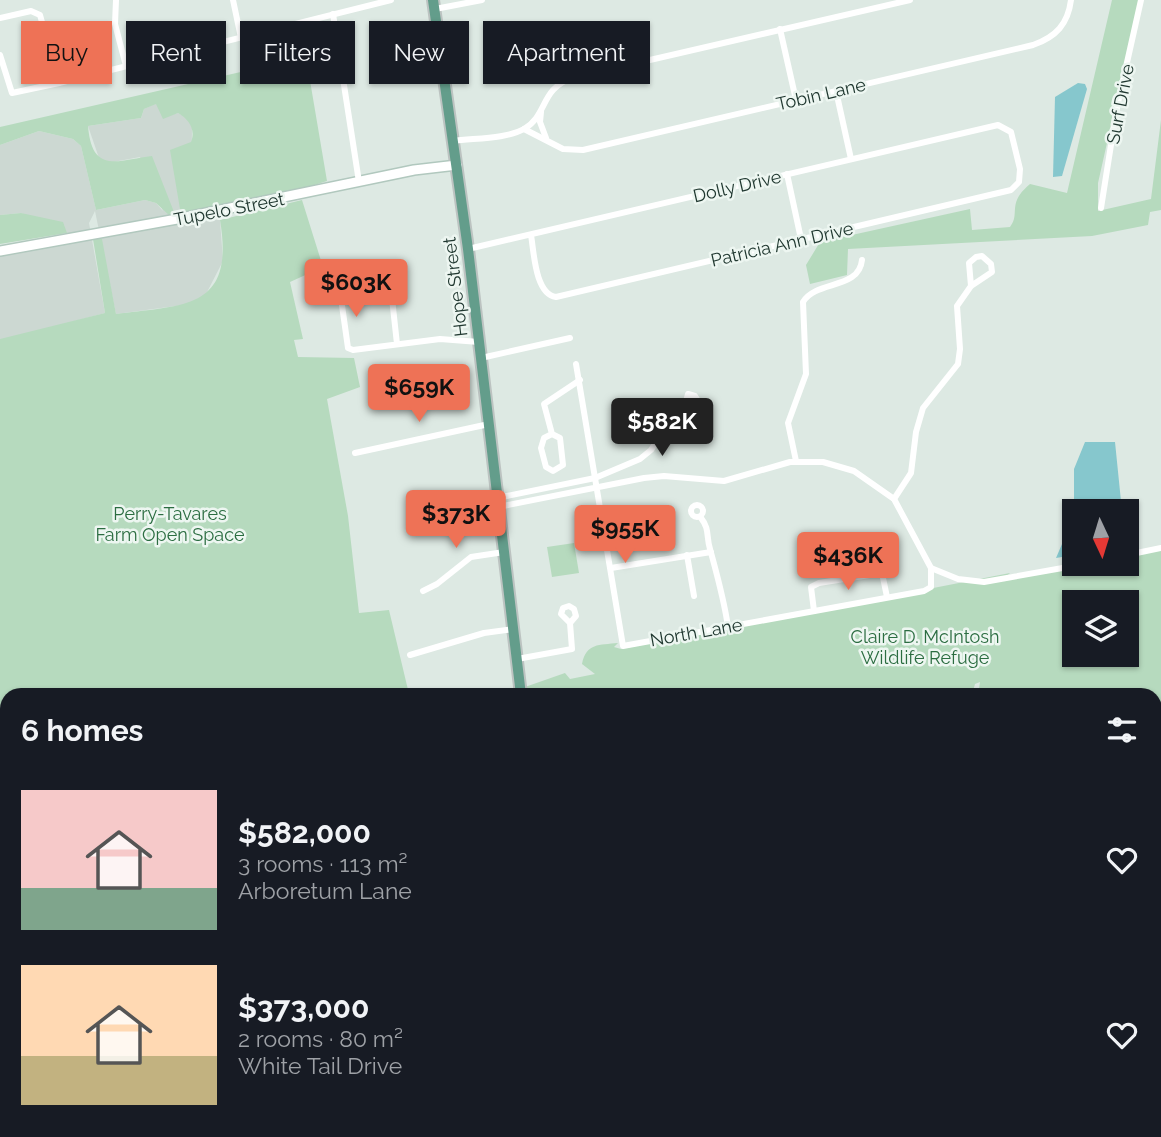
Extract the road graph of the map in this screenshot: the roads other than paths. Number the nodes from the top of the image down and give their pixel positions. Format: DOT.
graph roads {
  1 [pos="116,0"];
  2 [pos="233,0"];
  3 [pos="391,0"];
  4 [pos="482,0"];
  5 [pos="910,0"];
  6 [pos="1071,0"];
  7 [pos="1141,0"];
  8 [pos="367,3"];
  9 [pos="434,5"];
  10 [pos="333,15"];
  11 [pos="0,19"];
  12 [pos="42,21"];
  13 [pos="309,21"];
  14 [pos="780,29"];
  15 [pos="240,33"];
  16 [pos="0,55"];
  17 [pos="126,66"];
  18 [pos="112,70"];
  19 [pos="54,84"];
  20 [pos="836,90"];
  21 [pos="796,100"];
  22 [pos="541,107"];
  23 [pos="1006,127"];
  24 [pos="524,129"];
  25 [pos="453,141"];
  26 [pos="548,142"];
  27 [pos="850,159"];
  28 [pos="457,165"];
  29 [pos="787,174"];
  30 [pos="359,182"];
  31 [pos="1101,208"];
  32 [pos="531,234"];
  33 [pos="801,239"];
  34 [pos="468,249"];
  35 [pos="0,251"];
  36 [pos="862,260"];
  37 [pos="971,286"];
  38 [pos="570,338"];
  39 [pos="479,342"];
  40 [pos="397,344"];
  41 [pos="481,358"];
  42 [pos="576,364"];
  43 [pos="580,380"];
  44 [pos="704,410"];
  45 [pos="489,424"];
  46 [pos="552,434"];
  47 [pos="355,453"];
  48 [pos="796,461"];
  49 [pos="596,478"];
  50 [pos="597,489"];
  51 [pos="894,499"];
  52 [pos="498,502"];
  53 [pos="701,518"];
  54 [pos="1161,548"];
  55 [pos="504,552"];
  56 [pos="710,552"];
  57 [pos="1139,553"];
  58 [pos="687,555"];
  59 [pos="611,568"];
  60 [pos="932,568"];
  61 [pos="1062,568"];
  62 [pos="423,591"];
  63 [pos="694,596"];
  64 [pos="887,597"];
  65 [pos="814,611"];
  66 [pos="570,623"];
  67 [pos="728,626"];
  68 [pos="513,629"];
  69 [pos="410,655"];
  70 [pos="517,659"];
  71 [pos="520,688"];
  1 -- 17 [label="street"];
  2 -- 15 [label="street"];
  3 -- 8 [label="street"];
  4 -- 9 [label="street"];
  5 -- 14 [label="street"];
  6 -- 20 [label="street, Tobin Lane"];
  7 -- 31 [label="street, Surf Drive"];
  8 -- 10 [label="street"];
  9 -- 25 [label="main road, Hope Street"];
  10 -- 13 [label="street"];
  10 -- 30 [label="street"];
  11 -- 12 [label="street"];
  14 -- 21 [label="street"];
  14 -- 22 [label="street"];
  16 -- 19 [label="street"];
  17 -- 18 [label="street"];
  20 -- 21 [label="street, Tobin Lane"];
  20 -- 27 [label="street"];
  21 -- 26 [label="street, Tobin Lane"];
  22 -- 24 [label="street"];
  22 -- 26 [label="street"];
  23 -- 27 [label="street, Dolly Drive"];
  23 -- 33 [label="street, Patricia Ann Drive"];
  24 -- 25 [label="street"];
  24 -- 26 [label="street, Tobin Lane"];
  25 -- 28 [label="main road, Hope Street"];
  27 -- 29 [label="street, Dolly Drive"];
  28 -- 30 [label="main road, Tupelo Street"];
  28 -- 34 [label="main road, Hope Street"];
  29 -- 32 [label="street, Dolly Drive"];
  29 -- 33 [label="street"];
  30 -- 35 [label="main road, Tupelo Street"];
  32 -- 33 [label="street, Patricia Ann Drive"];
  32 -- 34 [label="street, Dolly Drive"];
  34 -- 39 [label="main road, Hope Street"];
  36 -- 48 [label="street"];
  37 -- 37 [label="street"];
  37 -- 51 [label="street"];
  38 -- 41 [label="street"];
  39 -- 40 [label="street"];
  39 -- 41 [label="main road, Hope Street"];
  40 -- 40 [label="street"];
  41 -- 45 [label="main road, Hope Street"];
  42 -- 43 [label="street, North Lane"];
  43 -- 46 [label="street"];
  43 -- 49 [label="street, North Lane"];
  44 -- 49 [label="street"];
  45 -- 47 [label="street"];
  45 -- 52 [label="main road, Hope Street"];
  46 -- 46 [label="street"];
  48 -- 50 [label="street"];
  48 -- 51 [label="street"];
  49 -- 50 [label="street, North Lane"];
  49 -- 52 [label="street"];
  50 -- 52 [label="street"];
  50 -- 59 [label="street, North Lane"];
  51 -- 60 [label="street"];
  52 -- 55 [label="main road, Hope Street"];
  53 -- 56 [label="street"];
  54 -- 57 [label="street"];
  55 -- 62 [label="street"];
  55 -- 68 [label="main road, Hope Street"];
  56 -- 58 [label="street"];
  56 -- 67 [label="street"];
  58 -- 59 [label="street"];
  58 -- 63 [label="street"];
  59 -- 67 [label="street, North Lane"];
  60 -- 61 [label="street"];
  60 -- 64 [label="street, North Lane"];
  64 -- 65 [label="street, North Lane"];
  64 -- 65 [label="street"];
  65 -- 67 [label="street, North Lane"];
  66 -- 70 [label="street"];
  68 -- 69 [label="street"];
  68 -- 70 [label="main road, Hope Street"];
  70 -- 71 [label="main road, Hope Street"];
}
